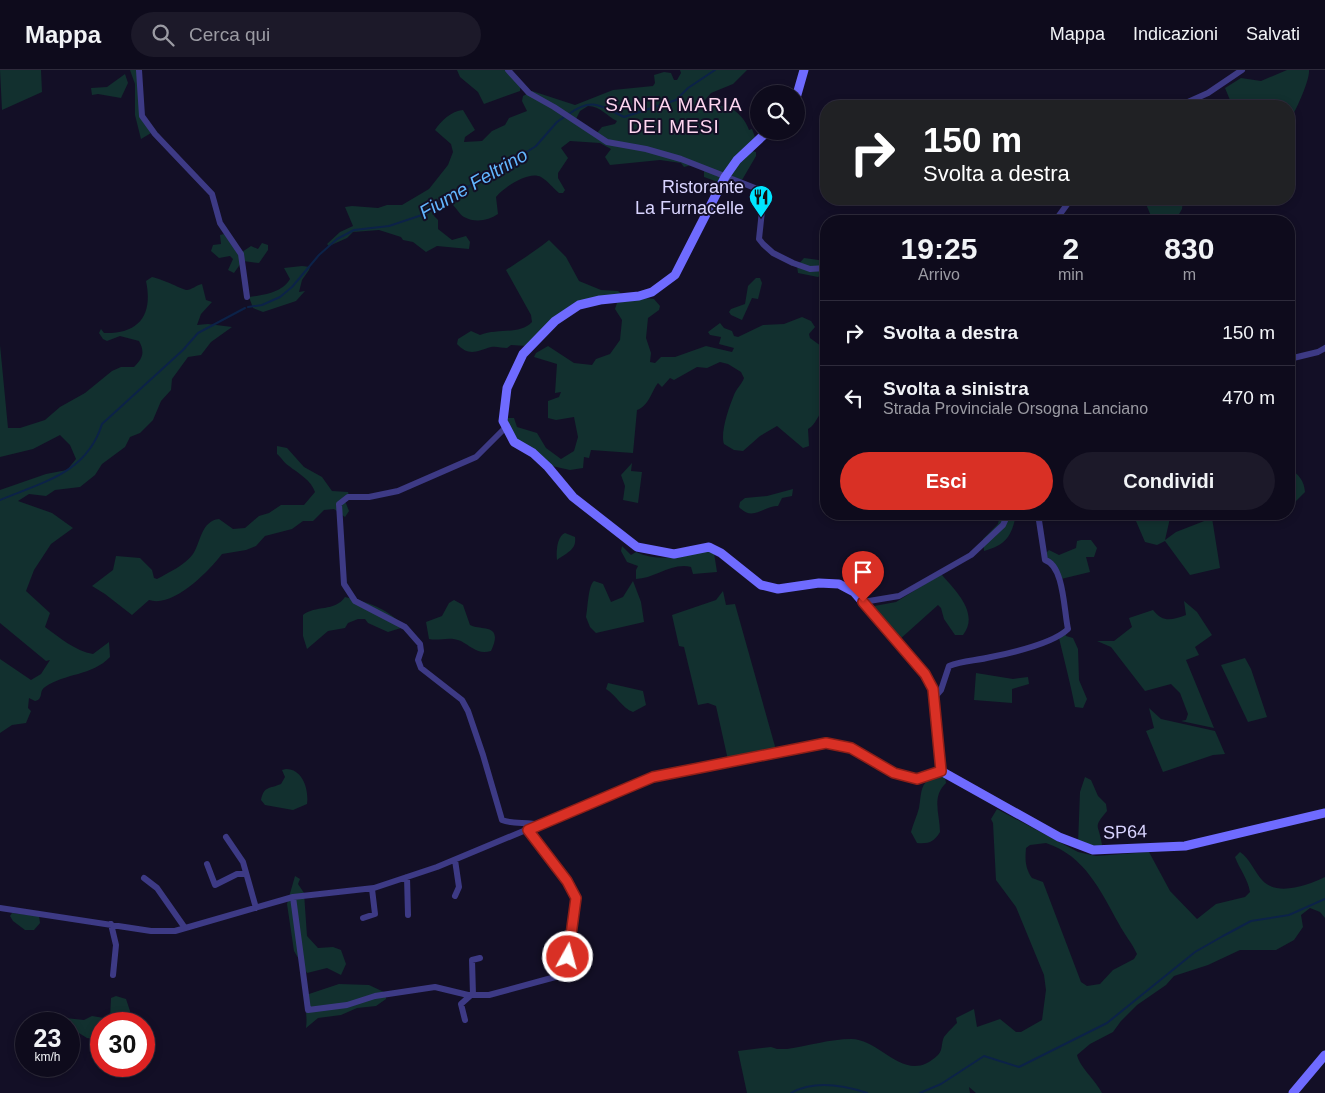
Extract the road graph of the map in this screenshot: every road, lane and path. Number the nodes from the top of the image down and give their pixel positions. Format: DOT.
graph roads {
  1 [pos="139,70"];
  2 [pos="508,70"];
  3 [pos="804,70"];
  4 [pos="1242,70"];
  5 [pos="800,85"];
  6 [pos="1195,100"];
  7 [pos="758,140"];
  8 [pos="725,177"];
  9 [pos="820,268"];
  10 [pos="247,296"];
  11 [pos="1325,348"];
  12 [pos="1295,358"];
  13 [pos="506,427"];
  14 [pos="1005,520"];
  15 [pos="1039,520"];
  16 [pos="863,602"];
  17 [pos="934,698"];
  18 [pos="941,771"];
  19 [pos="1325,812"];
  20 [pos="540,825"];
  21 [pos="528,830"];
  22 [pos="226,837"];
  23 [pos="455,860"];
  24 [pos="207,864"];
  25 [pos="246,874"];
  26 [pos="407,877"];
  27 [pos="144,878"];
  28 [pos="372,889"];
  29 [pos="455,896"];
  30 [pos="293,897"];
  31 [pos="0,908"];
  32 [pos="256,908"];
  33 [pos="408,915"];
  34 [pos="363,918"];
  35 [pos="111,924"];
  36 [pos="186,928"];
  37 [pos="480,958"];
  38 [pos="113,976"];
  39 [pos="472,995"];
  40 [pos="465,1020"];
  41 [pos="1325,1055"];
  42 [pos="1293,1093"];
  1 -- 10 [label="street"];
  2 -- 8 [label="street"];
  3 -- 5 [label="street"];
  4 -- 6 [label="street"];
  7 -- 8 [label="street"];
  8 -- 9 [label="street"];
  8 -- 13 [label="street"];
  11 -- 12 [label="street"];
  13 -- 16 [label="street"];
  13 -- 20 [label="street"];
  14 -- 16 [label="street"];
  15 -- 17 [label="street"];
  16 -- 17 [label="street"];
  17 -- 18 [label="street"];
  18 -- 19 [label="street, SP64 / SP64"];
  18 -- 20 [label="street"];
  20 -- 21 [label="street"];
  21 -- 23 [label="street"];
  21 -- 39 [label="street"];
  22 -- 25 [label="street"];
  23 -- 26 [label="street"];
  23 -- 29 [label="street"];
  24 -- 25 [label="street"];
  25 -- 32 [label="street"];
  26 -- 28 [label="street"];
  26 -- 33 [label="street"];
  27 -- 36 [label="street"];
  28 -- 30 [label="street"];
  28 -- 34 [label="street"];
  30 -- 32 [label="street"];
  30 -- 39 [label="street"];
  31 -- 35 [label="street"];
  32 -- 36 [label="street"];
  35 -- 36 [label="street"];
  35 -- 38 [label="street"];
  37 -- 39 [label="street"];
  39 -- 40 [label="street"];
  41 -- 42 [label="street"];
}
